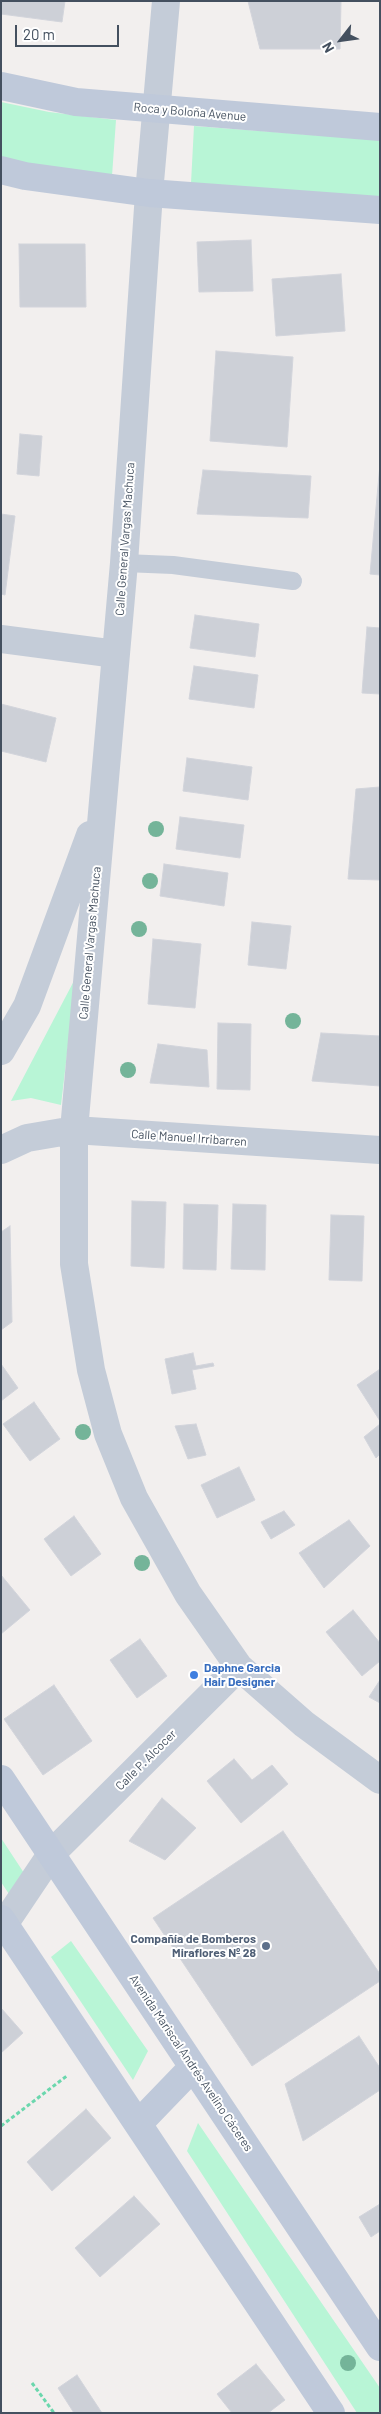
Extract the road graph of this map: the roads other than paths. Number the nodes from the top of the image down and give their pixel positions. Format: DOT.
graph roads {
  1 [pos="166,1"];
  2 [pos="1,86"];
  3 [pos="157,110"];
  4 [pos="380,127"];
  5 [pos="1,170"];
  6 [pos="149,193"];
  7 [pos="380,210"];
  8 [pos="124,563"];
  9 [pos="293,581"];
  10 [pos="1,639"];
  11 [pos="116,654"];
  12 [pos="102,803"];
  13 [pos="1,1051"];
  14 [pos="74,1130"];
  15 [pos="1,1150"];
  16 [pos="380,1150"];
  17 [pos="239,1667"];
  18 [pos="1,1779"];
  19 [pos="380,1780"];
  20 [pos="52,1853"];
  21 [pos="3,1924"];
  22 [pos="193,2066"];
  23 [pos="139,2123"];
  24 [pos="380,2347"];
  25 [pos="331,2413"];
  1 -- 3 [label="street, Calle General Vargas Machuca"];
  2 -- 3 [label="street, Roca y Boloña Avenue"];
  3 -- 4 [label="street, Roca y Boloña Avenue"];
  3 -- 6 [label="street, Calle General Vargas Machuca"];
  5 -- 6 [label="street"];
  6 -- 7 [label="street"];
  6 -- 8 [label="street, Calle General Vargas Machuca"];
  8 -- 9 [label="lane"];
  8 -- 11 [label="street, Calle General Vargas Machuca"];
  10 -- 11 [label="street"];
  11 -- 12 [label="street, Calle General Vargas Machuca"];
  12 -- 13 [label="street"];
  12 -- 14 [label="street, Calle General Vargas Machuca"];
  14 -- 15 [label="street, Calle Manuel Irribarren"];
  14 -- 16 [label="street, Calle Manuel Irribarren"];
  14 -- 17 [label="street, Calle General Vargas Machuca"];
  17 -- 19 [label="street, Calle General Vargas Machuca"];
  17 -- 20 [label="street, Calle P. Alcocer"];
  18 -- 20 [label="street, Avenida Mariscal Andrés Avelino Cáceres"];
  20 -- 21 [label="street, Calle P. Alcocer"];
  20 -- 22 [label="street, Avenida Mariscal Andrés Avelino Cáceres"];
  21 -- 23 [label="street"];
  22 -- 23 [label="street"];
  22 -- 24 [label="street, Avenida Mariscal Andrés Avelino Cáceres"];
  23 -- 25 [label="street"];
}
